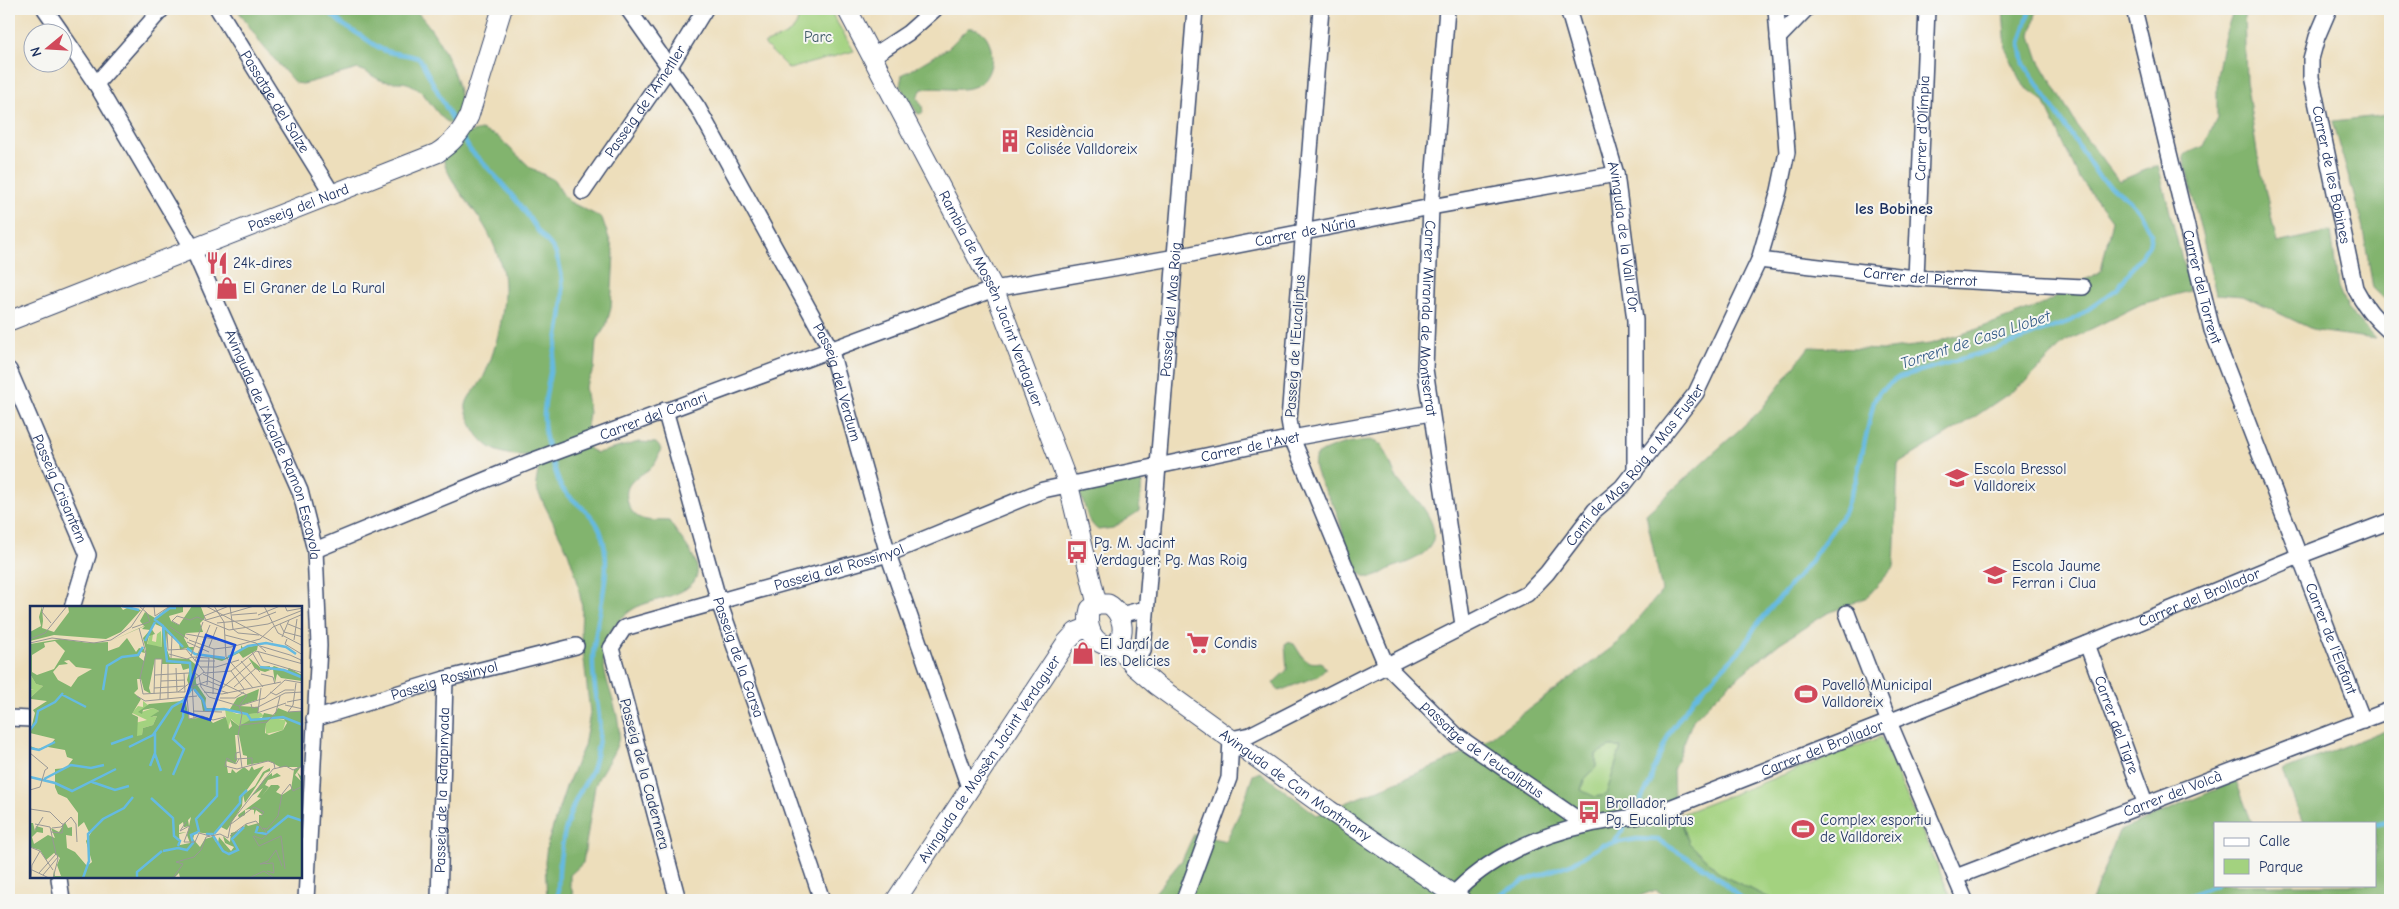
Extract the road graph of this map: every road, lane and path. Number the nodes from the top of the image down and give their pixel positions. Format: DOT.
graph roads {
  1 [pos="45,9"];
  2 [pos="162,9"];
  3 [pos="218,9"];
  4 [pos="502,9"];
  5 [pos="628,9"];
  6 [pos="705,9"];
  7 [pos="847,9"];
  8 [pos="935,9"];
  9 [pos="1195,9"];
  10 [pos="1321,9"];
  11 [pos="1568,9"];
  12 [pos="1776,9"];
  13 [pos="1806,9"];
  14 [pos="1927,9"];
  15 [pos="2134,9"];
  16 [pos="2329,9"];
  17 [pos="1444,10"];
  18 [pos="54,22"];
  19 [pos="1778,38"];
  20 [pos="72,48"];
  21 [pos="873,56"];
  22 [pos="670,66"];
  23 [pos="96,84"];
  24 [pos="1616,174"];
  25 [pos="583,192"];
  26 [pos="333,195"];
  27 [pos="1431,207"];
  28 [pos="1304,232"];
  29 [pos="193,249"];
  30 [pos="1176,257"];
  31 [pos="1759,260"];
  32 [pos="1916,278"];
  33 [pos="2083,287"];
  34 [pos="994,289"];
  35 [pos="9,321"];
  36 [pos="2390,332"];
  37 [pos="830,348"];
  38 [pos="9,370"];
  39 [pos="665,410"];
  40 [pos="1430,413"];
  41 [pos="1292,438"];
  42 [pos="1158,467"];
  43 [pos="1635,472"];
  44 [pos="1068,484"];
  45 [pos="2390,521"];
  46 [pos="315,550"];
  47 [pos="888,554"];
  48 [pos="2300,556"];
  49 [pos="719,602"];
  50 [pos="1097,604"];
  51 [pos="73,606"];
  52 [pos="1146,610"];
  53 [pos="1847,613"];
  54 [pos="1119,614"];
  55 [pos="1464,625"];
  56 [pos="1088,627"];
  57 [pos="1116,644"];
  58 [pos="2087,644"];
  59 [pos="576,646"];
  60 [pos="611,648"];
  61 [pos="1133,665"];
  62 [pos="1386,665"];
  63 [pos="445,679"];
  64 [pos="2390,710"];
  65 [pos="9,718"];
  66 [pos="30,719"];
  67 [pos="314,719"];
  68 [pos="2363,721"];
  69 [pos="1889,722"];
  70 [pos="307,738"];
  71 [pos="1231,739"];
  72 [pos="970,790"];
  73 [pos="2146,805"];
  74 [pos="1586,825"];
  75 [pos="1956,877"];
  76 [pos="59,879"];
  77 [pos="1457,897"];
  78 [pos="62,900"];
  79 [pos="306,900"];
  80 [pos="439,900"];
  81 [pos="678,900"];
  82 [pos="822,900"];
  83 [pos="896,900"];
  84 [pos="1184,900"];
  85 [pos="1965,900"];
  1 -- 18 [label="street, Avinguda de l'Alcalde Ramon Escayola"];
  2 -- 23 [label="street"];
  3 -- 26 [label="street, Passatge del Salze"];
  4 -- 26 [label="street, Passeig del Nard"];
  5 -- 22 [label="street, Passeig del Verdum"];
  6 -- 22 [label="street, Passeig de l'Ametller"];
  7 -- 21 [label="street, Rambla de Mossèn Jacint Verdaguer"];
  8 -- 21 [label="street"];
  9 -- 30 [label="street, Passeig del Mas Roig"];
  10 -- 28 [label="street, Passeig de l'Eucaliptus"];
  11 -- 24 [label="street, Avinguda de la Vall d'Or"];
  12 -- 19 [label="street, Camí de Mas Roig a Mas Fuster"];
  13 -- 19 [label="street"];
  14 -- 32 [label="street, Carrer d'Olímpia"];
  15 -- 48 [label="street, Carrer del Torrent"];
  16 -- 36 [label="street, Carrer de les Bobines"];
  17 -- 27 [label="street, Carrer Miranda de Montserrat"];
  19 -- 31 [label="street, Camí de Mas Roig a Mas Fuster"];
  20 -- 23 [label="street, Avinguda de l'Alcalde Ramon Escayola"];
  21 -- 34 [label="street, Rambla de Mossèn Jacint Verdaguer"];
  22 -- 25 [label="street, Passeig de l'Ametller"];
  22 -- 37 [label="street, Passeig del Verdum"];
  23 -- 29 [label="street, Avinguda de l'Alcalde Ramon Escayola"];
  24 -- 27 [label="street, Carrer de Núria"];
  24 -- 43 [label="street, Avinguda de la Vall d'Or"];
  26 -- 29 [label="street, Passeig del Nard"];
  27 -- 28 [label="street, Carrer de Núria"];
  27 -- 40 [label="street, Carrer Miranda de Montserrat"];
  28 -- 30 [label="street, Carrer de Núria"];
  28 -- 41 [label="street, Passeig de l'Eucaliptus"];
  29 -- 35 [label="street, Passeig del Nard"];
  29 -- 46 [label="street, Avinguda de l'Alcalde Ramon Escayola"];
  30 -- 34 [label="street, Carrer de Núria"];
  30 -- 42 [label="street, Passeig del Mas Roig"];
  31 -- 32 [label="street, Carrer del Pierrot"];
  31 -- 43 [label="street, Camí de Mas Roig a Mas Fuster"];
  32 -- 33 [label="street, Carrer del Pierrot"];
  34 -- 37 [label="street, Carrer del Canari"];
  34 -- 44 [label="street, Rambla de Mossèn Jacint Verdaguer"];
  37 -- 39 [label="street, Carrer del Canari"];
  37 -- 47 [label="street, Passeig del Verdum"];
  38 -- 51 [label="street, Passeig Crisantem"];
  39 -- 46 [label="street, Carrer del Canari"];
  39 -- 49 [label="street, Passeig de la Garsa"];
  40 -- 41 [label="street, Carrer de l'Avet"];
  40 -- 55 [label="street, Carrer Miranda de Montserrat"];
  41 -- 42 [label="street, Carrer de l'Avet"];
  41 -- 62 [label="street, Passeig de l'Eucaliptus"];
  42 -- 44 [label="street, Carrer de l'Avet"];
  42 -- 52 [label="street, Passeig del Mas Roig"];
  43 -- 55 [label="street, Camí de Mas Roig a Mas Fuster"];
  44 -- 47 [label="street, Passeig del Rossinyol"];
  44 -- 50 [label="street, Rambla de Mossèn Jacint Verdaguer"];
  45 -- 48 [label="street, Carrer del Brollador"];
  46 -- 67 [label="street, Avinguda de l'Alcalde Ramon Escayola"];
  47 -- 49 [label="street, Passeig del Rossinyol"];
  47 -- 72 [label="street, Passeig del Verdum"];
  48 -- 58 [label="street, Carrer del Brollador"];
  48 -- 68 [label="street, Carrer de l'Elefant"];
  49 -- 60 [label="street, Passeig del Rossinyol"];
  49 -- 82 [label="street, Passeig de la Garsa"];
  50 -- 54 [label="street"];
  50 -- 56 [label="street"];
  52 -- 54 [label="street"];
  52 -- 61 [label="street, Passeig del Mas Roig"];
  53 -- 69 [label="street"];
  54 -- 57 [label="street"];
  55 -- 62 [label="street, Camí de Mas Roig a Mas Fuster"];
  56 -- 57 [label="street"];
  56 -- 72 [label="street, Avinguda de Mossèn Jacint Verdaguer"];
  57 -- 61 [label="street, Avinguda de Can Montmany"];
  58 -- 69 [label="street, Carrer del Brollador"];
  58 -- 73 [label="street, Carrer del Tigre"];
  59 -- 63 [label="street, Passeig Rossinyol"];
  60 -- 81 [label="street, Passeig de la Cadernera"];
  61 -- 71 [label="street, Avinguda de Can Montmany"];
  62 -- 71 [label="street, Camí de Mas Roig a Mas Fuster"];
  62 -- 74 [label="street, passatge de l'eucaliptus"];
  63 -- 67 [label="street, Passeig Rossinyol"];
  63 -- 80 [label="street, Passeig de la Ratapinyada"];
  64 -- 68 [label="street, Carrer del Volcà"];
  65 -- 66 [label="street"];
  67 -- 70 [label="street, Avinguda de l'Alcalde Ramon Escayola"];
  68 -- 73 [label="street, Carrer del Volcà"];
  69 -- 74 [label="street, Carrer del Brollador"];
  69 -- 75 [label="street"];
  70 -- 79 [label="street, Avinguda de l'Alcalde Ramon Escayola"];
  71 -- 77 [label="street, Avinguda de Can Montmany"];
  71 -- 84 [label="street"];
  72 -- 83 [label="street, Avinguda de Mossèn Jacint Verdaguer"];
  73 -- 75 [label="street, Carrer del Volcà"];
  74 -- 77 [label="street, Carrer del Brollador"];
  75 -- 85 [label="street"];
  76 -- 78 [label="street"];
}
